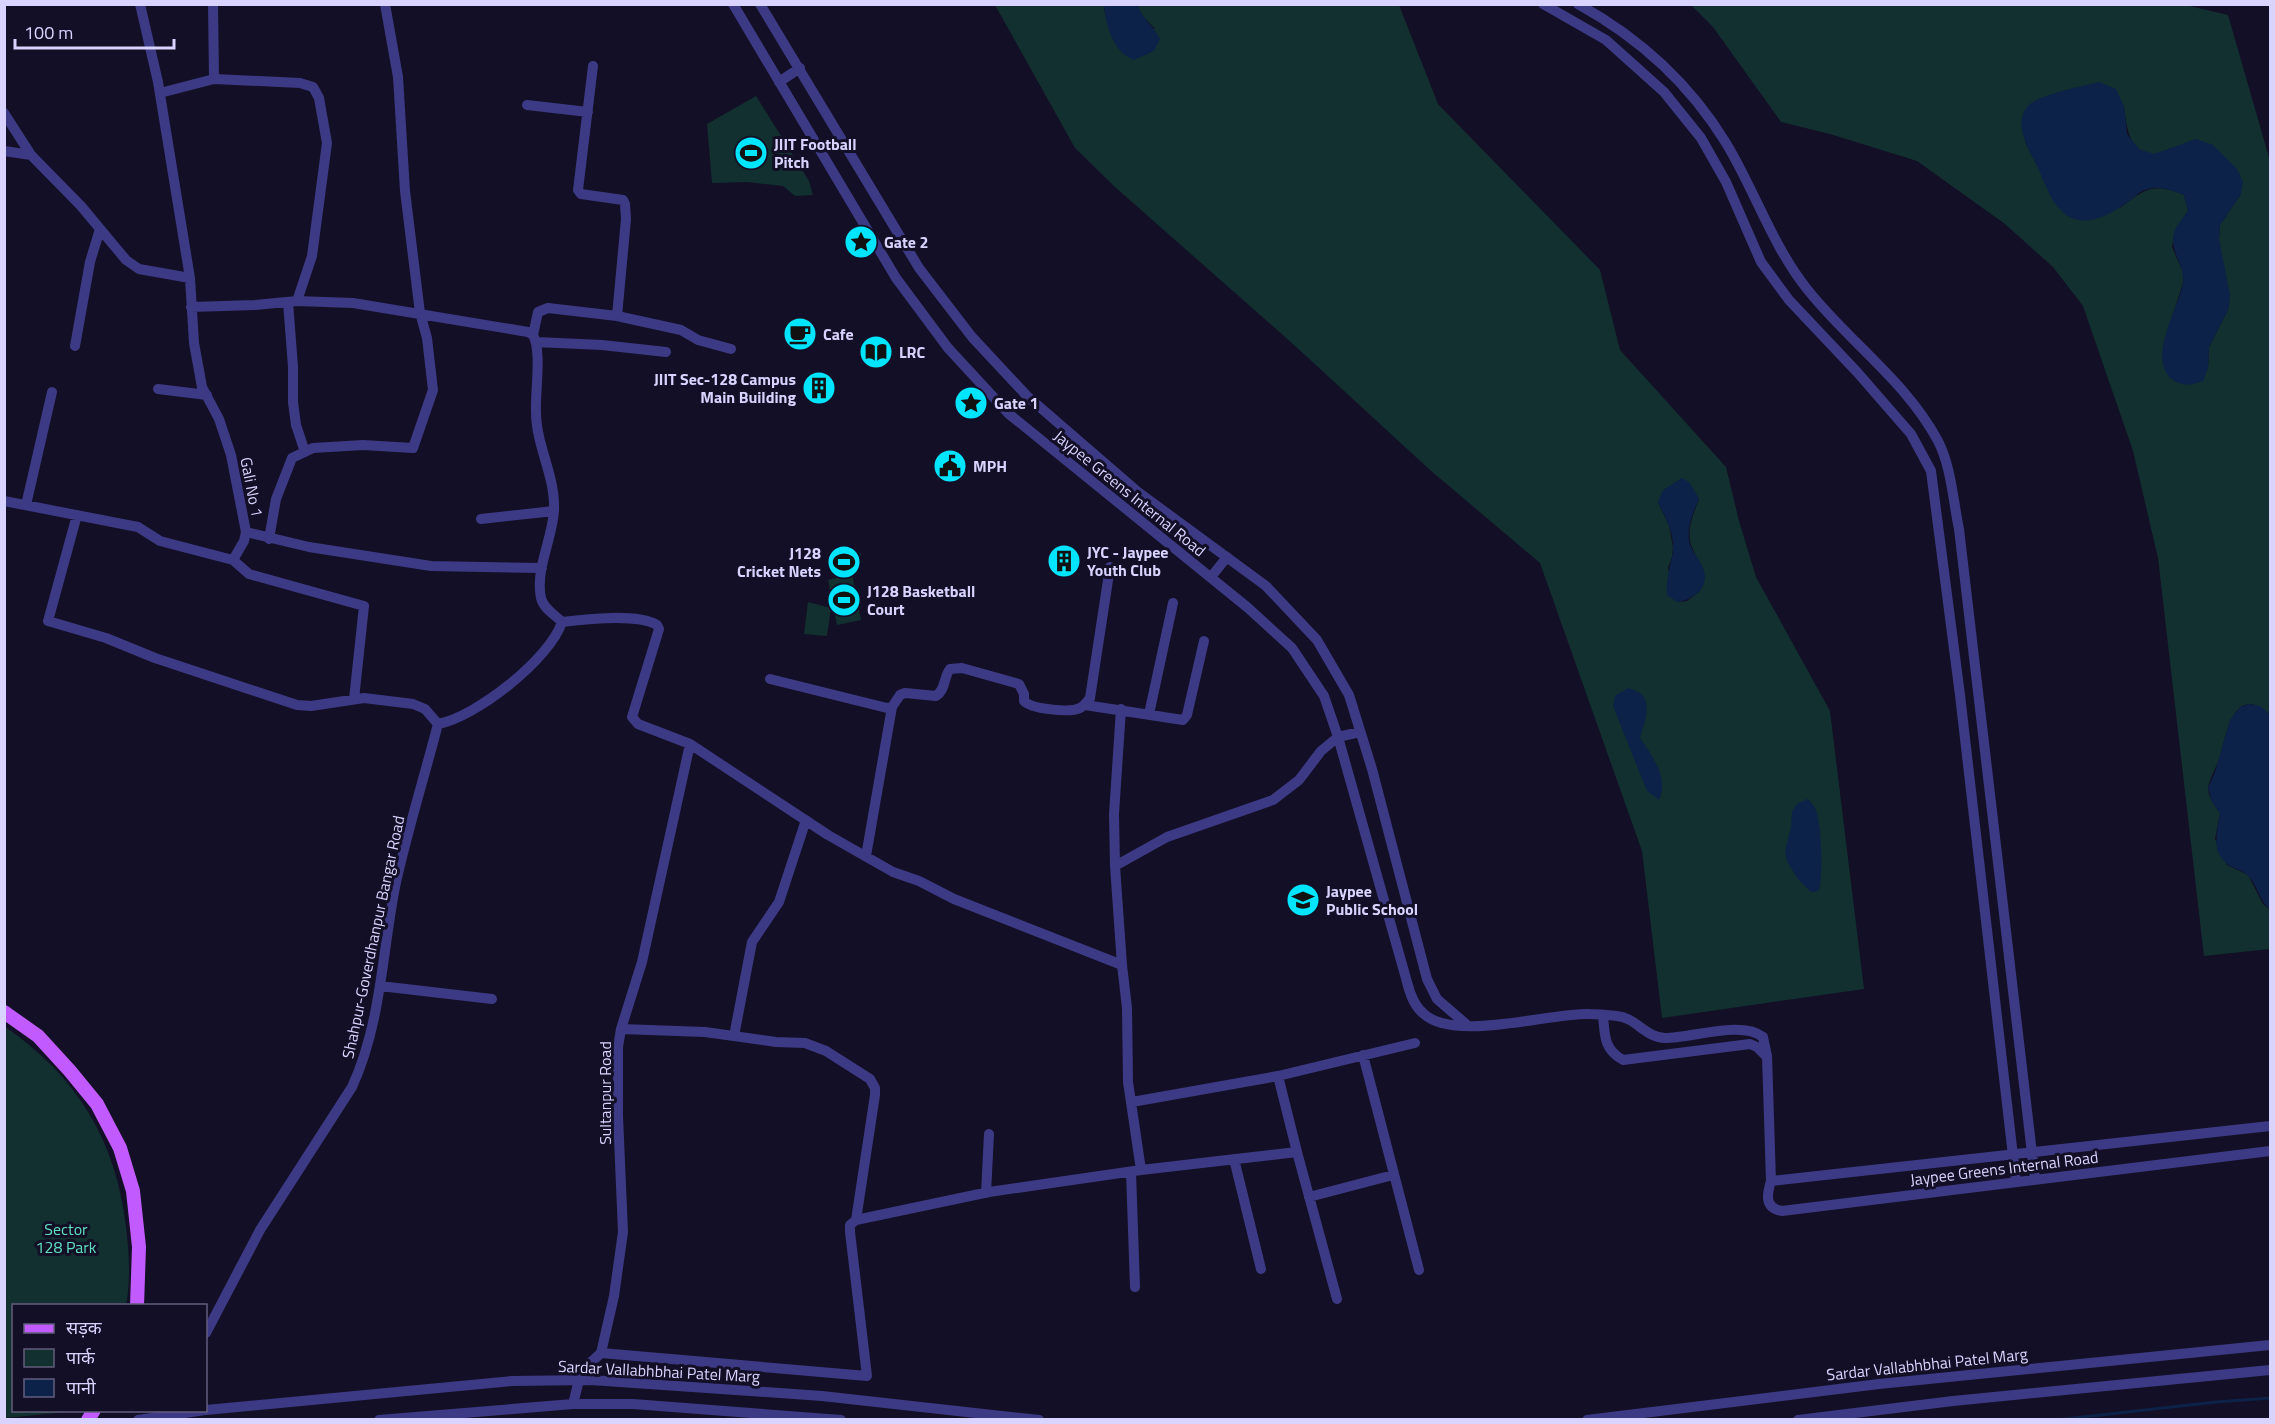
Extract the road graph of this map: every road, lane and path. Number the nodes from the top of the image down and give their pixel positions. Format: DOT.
graph roads {
  1 [pos="140,4"];
  2 [pos="213,4"];
  3 [pos="385,4"];
  4 [pos="732,4"];
  5 [pos="760,4"];
  6 [pos="1544,4"];
  7 [pos="1578,4"];
  8 [pos="593,66"];
  9 [pos="800,68"];
  10 [pos="214,79"];
  11 [pos="779,82"];
  12 [pos="160,93"];
  13 [pos="528,105"];
  14 [pos="588,112"];
  15 [pos="4,113"];
  16 [pos="4,151"];
  17 [pos="31,155"];
  18 [pos="100,229"];
  19 [pos="190,278"];
  20 [pos="292,302"];
  21 [pos="191,307"];
  22 [pos="420,313"];
  23 [pos="617,316"];
  24 [pos="534,338"];
  25 [pos="75,346"];
  26 [pos="730,349"];
  27 [pos="666,352"];
  28 [pos="158,389"];
  29 [pos="52,392"];
  30 [pos="207,395"];
  31 [pos="305,452"];
  32 [pos="4,501"];
  33 [pos="26,505"];
  34 [pos="554,511"];
  35 [pos="77,515"];
  36 [pos="481,519"];
  37 [pos="246,532"];
  38 [pos="269,539"];
  39 [pos="1227,557"];
  40 [pos="233,560"];
  41 [pos="1110,567"];
  42 [pos="542,568"];
  43 [pos="1210,577"];
  44 [pos="1965,581"];
  45 [pos="1946,584"];
  46 [pos="1173,603"];
  47 [pos="562,622"];
  48 [pos="1204,641"];
  49 [pos="770,679"];
  50 [pos="354,699"];
  51 [pos="1085,705"];
  52 [pos="892,706"];
  53 [pos="1121,709"];
  54 [pos="1149,714"];
  55 [pos="438,724"];
  56 [pos="1360,732"];
  57 [pos="1338,737"];
  58 [pos="690,744"];
  59 [pos="806,820"];
  60 [pos="866,856"];
  61 [pos="1115,866"];
  62 [pos="1122,965"];
  63 [pos="380,986"];
  64 [pos="492,999"];
  65 [pos="4,1012"];
  66 [pos="1603,1016"];
  67 [pos="1468,1025"];
  68 [pos="621,1029"];
  69 [pos="734,1036"];
  70 [pos="1415,1043"];
  71 [pos="1363,1055"];
  72 [pos="1767,1056"];
  73 [pos="1278,1076"];
  74 [pos="1132,1102"];
  75 [pos="2271,1126"];
  76 [pos="989,1134"];
  77 [pos="2271,1151"];
  78 [pos="1297,1152"];
  79 [pos="2032,1152"];
  80 [pos="2013,1154"];
  81 [pos="1234,1159"];
  82 [pos="1136,1171"];
  83 [pos="1393,1175"];
  84 [pos="2035,1179"];
  85 [pos="1772,1181"];
  86 [pos="2016,1182"];
  87 [pos="987,1193"];
  88 [pos="1309,1197"];
  89 [pos="855,1220"];
  90 [pos="1261,1269"];
  91 [pos="1419,1270"];
  92 [pos="1135,1287"];
  93 [pos="1337,1299"];
  94 [pos="137,1304"];
  95 [pos="207,1331"];
  96 [pos="2271,1345"];
  97 [pos="601,1353"];
  98 [pos="2271,1370"];
  99 [pos="579,1380"];
  100 [pos="573,1404"];
  101 [pos="207,1410"];
  102 [pos="191,1412"];
  103 [pos="169,1415"];
  104 [pos="138,1419"];
  105 [pos="379,1419"];
  106 [pos="841,1419"];
  107 [pos="1039,1419"];
  108 [pos="1587,1419"];
  109 [pos="1798,1419"];
  1 -- 12 [label="street, Gali No 1"];
  2 -- 10 [label="street"];
  3 -- 22 [label="street"];
  4 -- 11 [label="street, Jaypee Greens Internal Road"];
  5 -- 9 [label="street, Jaypee Greens Internal Road"];
  6 -- 45 [label="street"];
  7 -- 44 [label="street"];
  8 -- 14 [label="street"];
  9 -- 11 [label="street"];
  9 -- 39 [label="street, Jaypee Greens Internal Road"];
  10 -- 12 [label="street"];
  10 -- 20 [label="street"];
  11 -- 43 [label="street, Jaypee Greens Internal Road"];
  12 -- 19 [label="street, Gali No 1"];
  13 -- 14 [label="street"];
  14 -- 23 [label="street"];
  15 -- 17 [label="street"];
  16 -- 17 [label="street"];
  17 -- 18 [label="street"];
  18 -- 19 [label="street"];
  18 -- 25 [label="street"];
  19 -- 21 [label="street, Gali No 1"];
  20 -- 21 [label="street"];
  20 -- 22 [label="street"];
  20 -- 31 [label="street"];
  21 -- 30 [label="street, Gali No 1"];
  22 -- 24 [label="street"];
  22 -- 31 [label="street"];
  23 -- 24 [label="street"];
  23 -- 26 [label="street"];
  24 -- 27 [label="street"];
  24 -- 34 [label="street"];
  28 -- 30 [label="street"];
  29 -- 33 [label="street"];
  30 -- 37 [label="street, Gali No 1"];
  31 -- 38 [label="street"];
  32 -- 33 [label="street"];
  33 -- 35 [label="street"];
  34 -- 36 [label="street"];
  34 -- 42 [label="street"];
  35 -- 40 [label="street"];
  35 -- 50 [label="street"];
  37 -- 38 [label="street"];
  37 -- 40 [label="street, Gali No 1"];
  38 -- 42 [label="street"];
  39 -- 43 [label="street, Jaypee Greens Internal Road"];
  39 -- 56 [label="street, Jaypee Greens Internal Road"];
  40 -- 50 [label="street"];
  41 -- 51 [label="street"];
  42 -- 47 [label="street"];
  43 -- 57 [label="street, Jaypee Greens Internal Road"];
  44 -- 45 [label="street"];
  44 -- 79 [label="street"];
  45 -- 80 [label="street"];
  46 -- 54 [label="street"];
  47 -- 55 [label="street"];
  47 -- 58 [label="street"];
  48 -- 54 [label="street"];
  49 -- 52 [label="street"];
  50 -- 55 [label="street"];
  51 -- 52 [label="street"];
  51 -- 53 [label="street"];
  52 -- 60 [label="street"];
  53 -- 54 [label="street"];
  53 -- 61 [label="street"];
  55 -- 63 [label="street, Shahpur-Goverdhanpur Bangar Road"];
  56 -- 57 [label="street"];
  56 -- 67 [label="street, Jaypee Greens Internal Road"];
  57 -- 61 [label="street"];
  57 -- 67 [label="street, Jaypee Greens Internal Road"];
  58 -- 59 [label="street"];
  58 -- 68 [label="street, Sultanpur Road"];
  59 -- 60 [label="street"];
  59 -- 69 [label="street"];
  60 -- 62 [label="street"];
  61 -- 62 [label="street"];
  62 -- 74 [label="street"];
  63 -- 64 [label="street"];
  63 -- 95 [label="street, Shahpur-Goverdhanpur Bangar Road"];
  65 -- 94 [label="main road"];
  66 -- 67 [label="street, Jaypee Greens Internal Road"];
  66 -- 72 [label="street, Jaypee Greens Internal Road"];
  66 -- 72 [label="street"];
  68 -- 69 [label="street"];
  68 -- 97 [label="street, Sultanpur Road"];
  69 -- 89 [label="street"];
  70 -- 71 [label="street"];
  71 -- 73 [label="street"];
  71 -- 83 [label="street"];
  72 -- 85 [label="street, Jaypee Greens Internal Road"];
  73 -- 74 [label="street"];
  73 -- 78 [label="street"];
  74 -- 82 [label="street"];
  75 -- 79 [label="street, Jaypee Greens Internal Road"];
  76 -- 87 [label="street"];
  77 -- 84 [label="street, Jaypee Greens Internal Road"];
  78 -- 81 [label="street"];
  78 -- 88 [label="street"];
  79 -- 80 [label="street, Jaypee Greens Internal Road"];
  79 -- 84 [label="street"];
  80 -- 85 [label="street, Jaypee Greens Internal Road"];
  80 -- 86 [label="street"];
  81 -- 82 [label="street"];
  81 -- 90 [label="street"];
  82 -- 87 [label="street"];
  82 -- 92 [label="street"];
  83 -- 88 [label="street"];
  83 -- 91 [label="street"];
  84 -- 86 [label="street, Jaypee Greens Internal Road"];
  85 -- 86 [label="street, Jaypee Greens Internal Road"];
  87 -- 89 [label="street"];
  88 -- 93 [label="street"];
  89 -- 97 [label="street"];
  96 -- 108 [label="street, Sardar Vallabhbhai Patel Marg"];
  97 -- 99 [label="street, Sultanpur Road"];
  98 -- 109 [label="street"];
  99 -- 100 [label="street, Sultanpur Road"];
  99 -- 101 [label="street, Sardar Vallabhbhai Patel Marg"];
  99 -- 107 [label="street, Sardar Vallabhbhai Patel Marg"];
  100 -- 105 [label="street, Sardar Vallabhbhai Patel Marg"];
  100 -- 106 [label="street, Sardar Vallabhbhai Patel Marg"];
  102 -- 103 [label="street, Sardar Vallabhbhai Patel Marg"];
  103 -- 104 [label="street, Sardar Vallabhbhai Patel Marg"];
}
